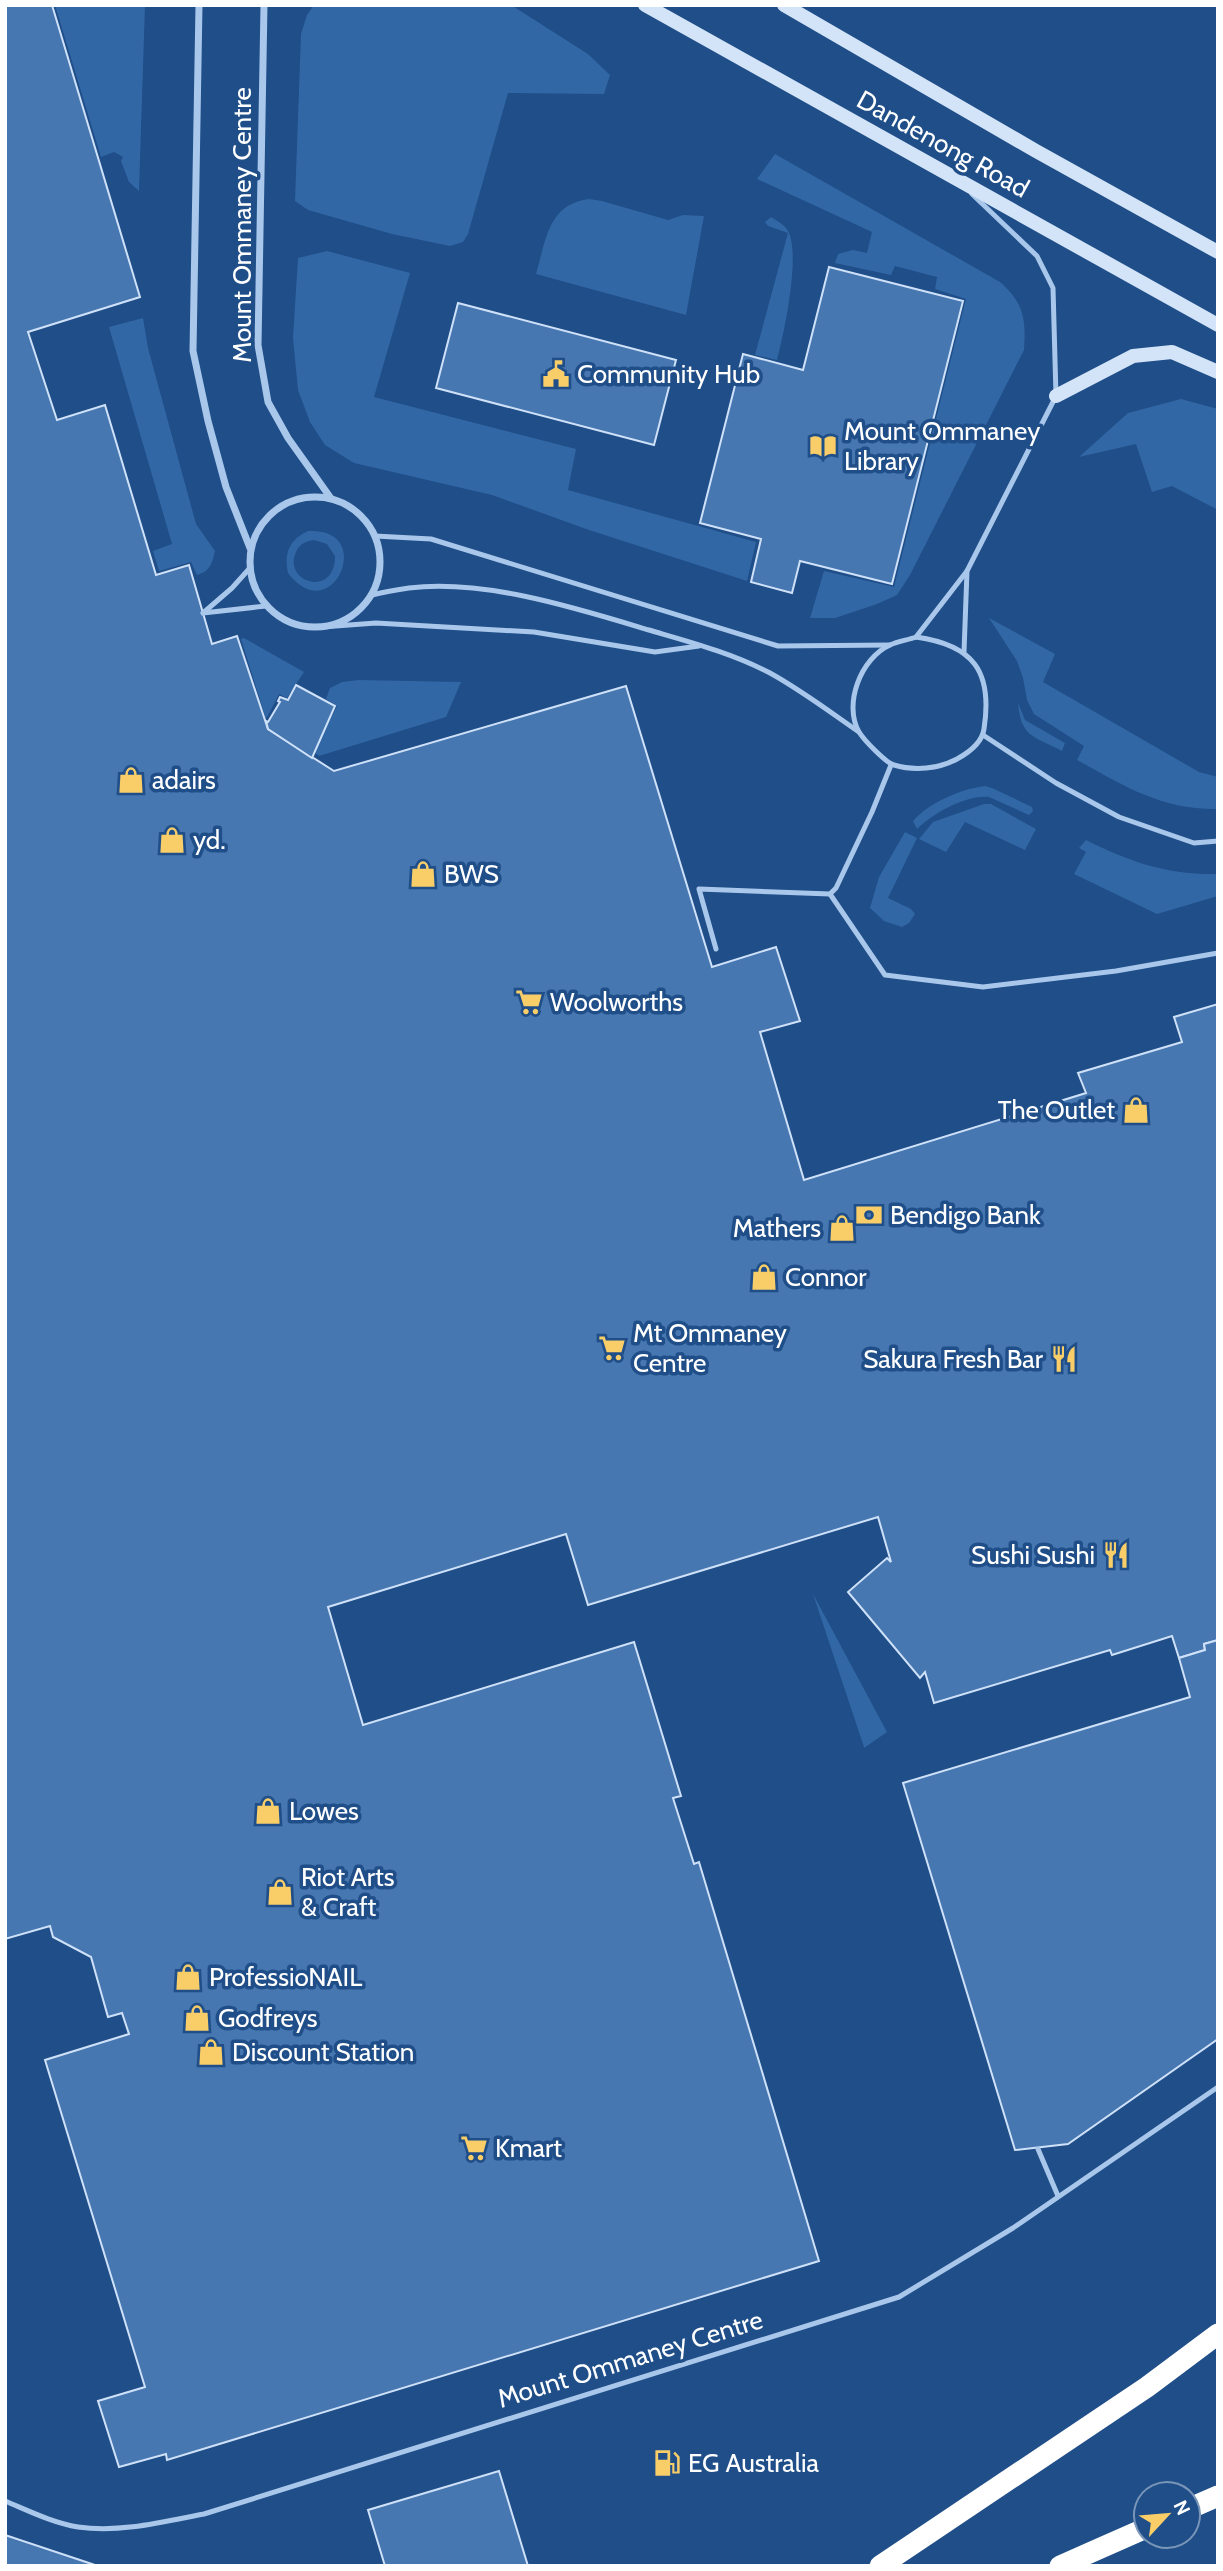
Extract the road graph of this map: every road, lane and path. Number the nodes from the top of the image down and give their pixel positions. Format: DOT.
graph roads {
  1 [pos="199,5"];
  2 [pos="264,5"];
  3 [pos="645,5"];
  4 [pos="784,5"];
  5 [pos="958,180"];
  6 [pos="1218,251"];
  7 [pos="1218,325"];
  8 [pos="1218,372"];
  9 [pos="1056,396"];
  10 [pos="330,498"];
  11 [pos="375,536"];
  12 [pos="250,548"];
  13 [pos="249,569"];
  14 [pos="967,571"];
  15 [pos="372,595"];
  16 [pos="266,606"];
  17 [pos="322,627"];
  18 [pos="916,638"];
  19 [pos="702,645"];
  20 [pos="890,645"];
  21 [pos="964,652"];
  22 [pos="859,732"];
  23 [pos="983,735"];
  24 [pos="891,765"];
  25 [pos="1218,841"];
  26 [pos="830,894"];
  27 [pos="716,949"];
  28 [pos="1218,953"];
  29 [pos="1218,2087"];
  30 [pos="1038,2149"];
  31 [pos="1058,2196"];
  32 [pos="1218,2334"];
  33 [pos="5,2501"];
  34 [pos="1132,2534"];
  35 [pos="880,2566"];
  36 [pos="1060,2566"];
  1 -- 12 [label="street, Mount Ommaney Centre"];
  2 -- 10 [label="street, Mount Ommaney Centre"];
  3 -- 5 [label="main road, Dandenong Road"];
  4 -- 6 [label="main road, Dandenong Road"];
  5 -- 7 [label="main road, Dandenong Road"];
  5 -- 9 [label="lane"];
  8 -- 9 [label="main road"];
  9 -- 14 [label="lane"];
  10 -- 11 [label="street"];
  10 -- 12 [label="street"];
  11 -- 15 [label="street"];
  11 -- 20 [label="lane"];
  12 -- 13 [label="street"];
  13 -- 16 [label="street"];
  13 -- 16 [label="lane"];
  14 -- 18 [label="lane"];
  14 -- 21 [label="lane"];
  15 -- 17 [label="street"];
  15 -- 19 [label="lane"];
  16 -- 17 [label="street"];
  17 -- 19 [label="lane"];
  18 -- 20 [label="lane"];
  18 -- 21 [label="lane"];
  19 -- 22 [label="lane"];
  20 -- 22 [label="lane"];
  21 -- 23 [label="lane"];
  22 -- 24 [label="lane"];
  23 -- 24 [label="lane"];
  23 -- 25 [label="lane"];
  24 -- 26 [label="lane"];
  26 -- 27 [label="lane"];
  26 -- 28 [label="lane"];
  29 -- 31 [label="lane, Mount Ommaney Centre"];
  30 -- 31 [label="lane"];
  31 -- 33 [label="lane, Mount Ommaney Centre"];
  32 -- 35 [label="highway"];
  34 -- 36 [label="highway"];
}
